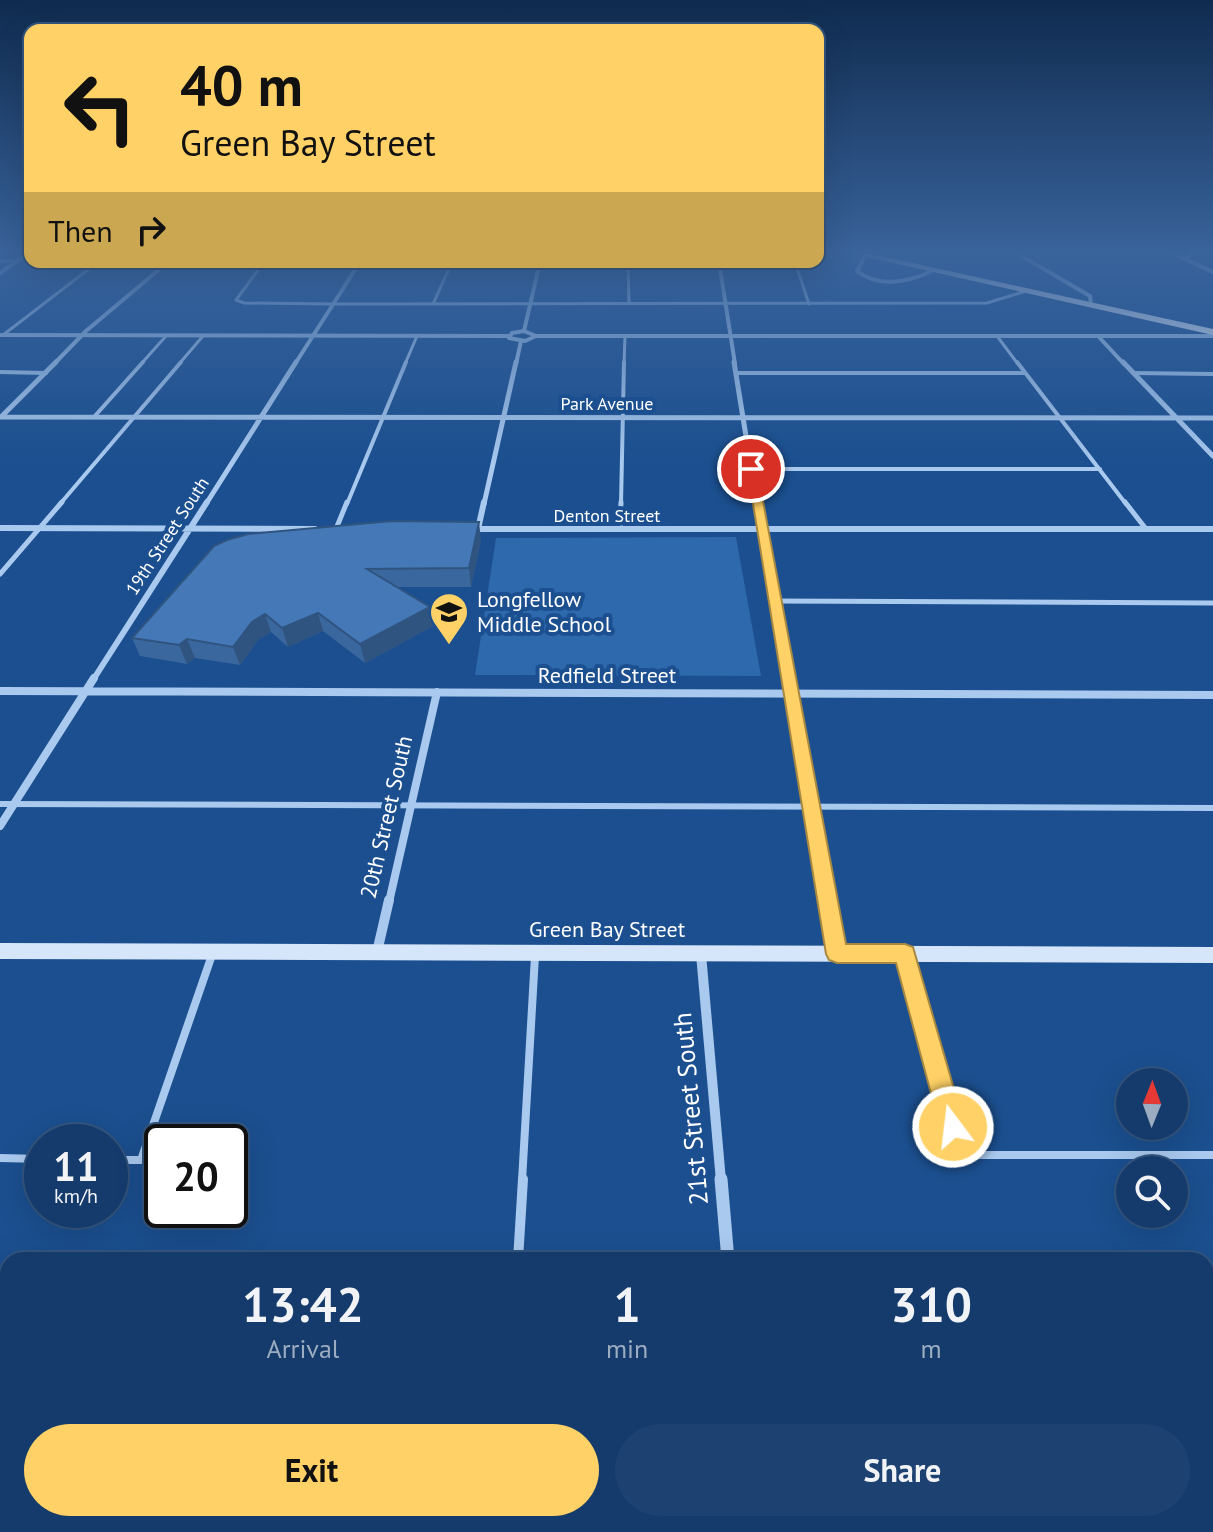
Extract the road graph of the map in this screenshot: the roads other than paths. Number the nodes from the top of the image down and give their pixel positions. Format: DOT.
graph roads {
  1 [pos="18,322"];
  2 [pos="97,322"];
  3 [pos="322,322"];
  4 [pos="526,322"];
  5 [pos="729,322"];
  6 [pos="1165,322"];
  7 [pos="524,331"];
  8 [pos="1213,334"];
  9 [pos="2,335"];
  10 [pos="82,335"];
  11 [pos="166,336"];
  12 [pos="203,336"];
  13 [pos="314,336"];
  14 [pos="417,336"];
  15 [pos="509,336"];
  16 [pos="536,336"];
  17 [pos="625,336"];
  18 [pos="731,336"];
  19 [pos="997,336"];
  20 [pos="1098,336"];
  21 [pos="521,341"];
  22 [pos="0,372"];
  23 [pos="46,373"];
  24 [pos="738,373"];
  25 [pos="1025,373"];
  26 [pos="1133,373"];
  27 [pos="1213,374"];
  28 [pos="263,416"];
  29 [pos="1,417"];
  30 [pos="94,417"];
  31 [pos="136,417"];
  32 [pos="383,417"];
  33 [pos="502,417"];
  34 [pos="625,417"];
  35 [pos="1176,417"];
  36 [pos="745,418"];
  37 [pos="1061,418"];
  38 [pos="1213,418"];
  39 [pos="1213,456"];
  40 [pos="751,469"];
  41 [pos="1100,469"];
  42 [pos="0,528"];
  43 [pos="39,528"];
  44 [pos="191,529"];
  45 [pos="336,529"];
  46 [pos="351,529"];
  47 [pos="462,529"];
  48 [pos="478,529"];
  49 [pos="620,529"];
  50 [pos="761,529"];
  51 [pos="1146,529"];
  52 [pos="1213,529"];
  53 [pos="0,574"];
  54 [pos="774,601"];
  55 [pos="1213,603"];
  56 [pos="0,691"];
  57 [pos="86,691"];
  58 [pos="437,692"];
  59 [pos="791,693"];
  60 [pos="1213,695"];
  61 [pos="0,804"];
  62 [pos="14,804"];
  63 [pos="811,806"];
  64 [pos="411,807"];
  65 [pos="1213,808"];
  66 [pos="0,826"];
  67 [pos="0,951"];
  68 [pos="213,952"];
  69 [pos="377,952"];
  70 [pos="535,952"];
  71 [pos="701,953"];
  72 [pos="837,954"];
  73 [pos="905,954"];
  74 [pos="1213,955"];
  75 [pos="1213,1155"];
  76 [pos="0,1158"];
  77 [pos="24,1159"];
  78 [pos="128,1160"];
  79 [pos="518,1252"];
  80 [pos="727,1252"];
  1 -- 9 [label="lane"];
  2 -- 10 [label="street"];
  3 -- 13 [label="street, 19th Street South"];
  4 -- 7 [label="street"];
  5 -- 18 [label="street"];
  6 -- 8 [label="main road"];
  7 -- 15 [label="street"];
  7 -- 16 [label="street"];
  8 -- 20 [label="street"];
  9 -- 10 [label="street"];
  10 -- 11 [label="street"];
  10 -- 23 [label="street"];
  11 -- 12 [label="street"];
  11 -- 30 [label="lane"];
  12 -- 13 [label="street"];
  12 -- 31 [label="lane"];
  13 -- 14 [label="street"];
  13 -- 28 [label="street, 19th Street South"];
  14 -- 15 [label="street"];
  14 -- 32 [label="lane"];
  15 -- 21 [label="street"];
  16 -- 17 [label="street"];
  16 -- 21 [label="street"];
  17 -- 18 [label="street"];
  17 -- 34 [label="lane"];
  18 -- 19 [label="street"];
  18 -- 24 [label="street"];
  19 -- 20 [label="street"];
  19 -- 25 [label="lane"];
  20 -- 26 [label="street"];
  21 -- 33 [label="street"];
  22 -- 23 [label="lane"];
  23 -- 29 [label="street"];
  24 -- 25 [label="lane"];
  24 -- 36 [label="street"];
  25 -- 37 [label="lane"];
  26 -- 27 [label="lane"];
  26 -- 35 [label="street"];
  28 -- 31 [label="street, Park Avenue"];
  28 -- 32 [label="street, Park Avenue"];
  28 -- 44 [label="street, 19th Street South"];
  29 -- 30 [label="street, Park Avenue"];
  30 -- 31 [label="street, Park Avenue"];
  31 -- 43 [label="lane"];
  32 -- 33 [label="street, Park Avenue"];
  32 -- 45 [label="lane"];
  33 -- 34 [label="street, Park Avenue"];
  33 -- 48 [label="street"];
  34 -- 36 [label="street, Park Avenue"];
  34 -- 49 [label="lane"];
  35 -- 37 [label="street, Park Avenue"];
  35 -- 38 [label="street, Park Avenue"];
  35 -- 39 [label="street"];
  36 -- 37 [label="street, Park Avenue"];
  36 -- 40 [label="street"];
  37 -- 41 [label="lane"];
  40 -- 41 [label="lane"];
  40 -- 50 [label="street"];
  41 -- 51 [label="lane"];
  42 -- 43 [label="street"];
  43 -- 44 [label="street"];
  43 -- 53 [label="lane"];
  44 -- 45 [label="street"];
  44 -- 57 [label="street, 19th Street South"];
  45 -- 46 [label="street"];
  47 -- 48 [label="street, Denton Street"];
  48 -- 49 [label="street, Denton Street"];
  49 -- 50 [label="street, Denton Street"];
  50 -- 51 [label="street, Denton Street"];
  50 -- 54 [label="street"];
  51 -- 52 [label="street, Denton Street"];
  54 -- 55 [label="lane"];
  54 -- 59 [label="street"];
  56 -- 57 [label="street, Redfield Street"];
  57 -- 58 [label="street, Redfield Street"];
  57 -- 62 [label="street, 19th Street South"];
  58 -- 59 [label="street, Redfield Street"];
  58 -- 64 [label="street, 20th Street South"];
  59 -- 60 [label="street, Redfield Street"];
  59 -- 63 [label="street"];
  61 -- 62 [label="lane"];
  62 -- 64 [label="lane"];
  62 -- 66 [label="street, 19th Street South"];
  63 -- 64 [label="lane"];
  63 -- 65 [label="lane"];
  63 -- 72 [label="street"];
  64 -- 69 [label="street, 20th Street South"];
  67 -- 68 [label="street, Green Bay Street"];
  68 -- 69 [label="street, Green Bay Street"];
  68 -- 78 [label="lane"];
  69 -- 70 [label="street, Green Bay Street"];
  70 -- 71 [label="street, Green Bay Street"];
  70 -- 79 [label="lane"];
  71 -- 72 [label="street, Green Bay Street"];
  71 -- 80 [label="street, 21st Street South"];
  72 -- 73 [label="street, Green Bay Street"];
  73 -- 74 [label="street, Green Bay Street"];
  73 -- 75 [label="lane"];
  76 -- 77 [label="lane"];
}
